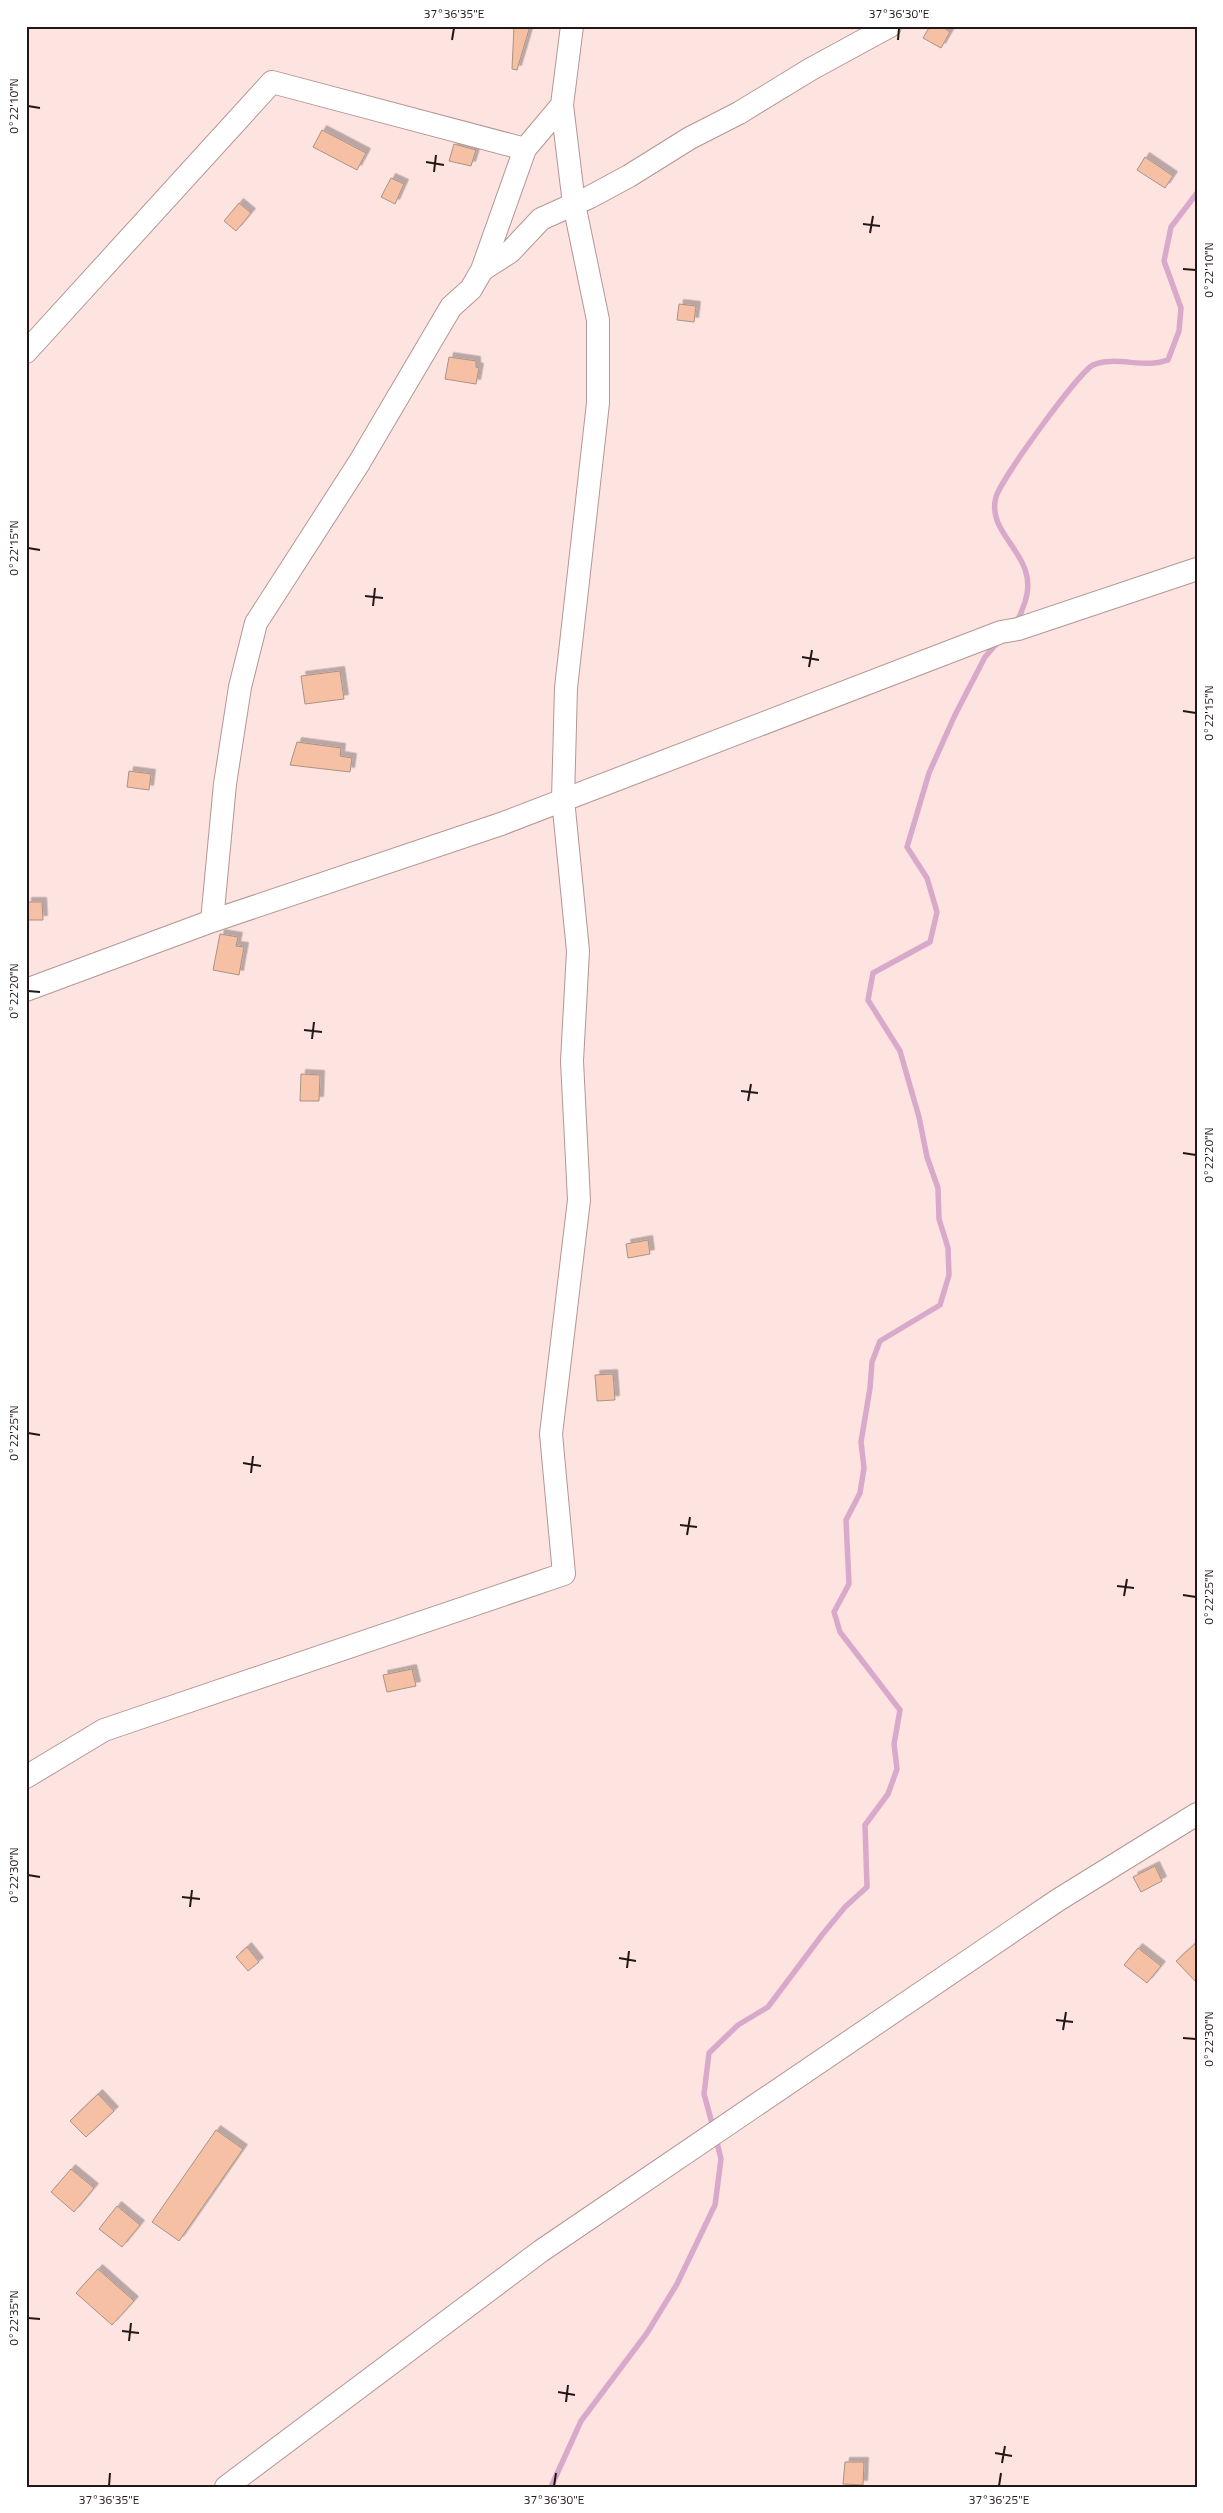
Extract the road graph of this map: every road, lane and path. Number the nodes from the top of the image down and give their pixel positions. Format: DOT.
graph roads {
  1 [pos="572,26"];
  2 [pos="890,26"];
  3 [pos="562,105"];
  4 [pos="525,149"];
  5 [pos="574,204"];
  6 [pos="482,270"];
  7 [pos="26,352"];
  8 [pos="1197,569"];
  9 [pos="563,799"];
  10 [pos="212,921"];
  11 [pos="26,990"];
  12 [pos="26,1777"];
  13 [pos="1197,1814"];
  14 [pos="226,2487"];
  1 -- 3 [label="street"];
  2 -- 5 [label="street"];
  3 -- 4 [label="street"];
  3 -- 5 [label="street"];
  4 -- 6 [label="street"];
  4 -- 7 [label="street"];
  5 -- 6 [label="street"];
  5 -- 9 [label="street"];
  6 -- 10 [label="street"];
  8 -- 9 [label="street"];
  9 -- 10 [label="street"];
  9 -- 12 [label="street"];
  10 -- 11 [label="street"];
  13 -- 14 [label="street"];
}
